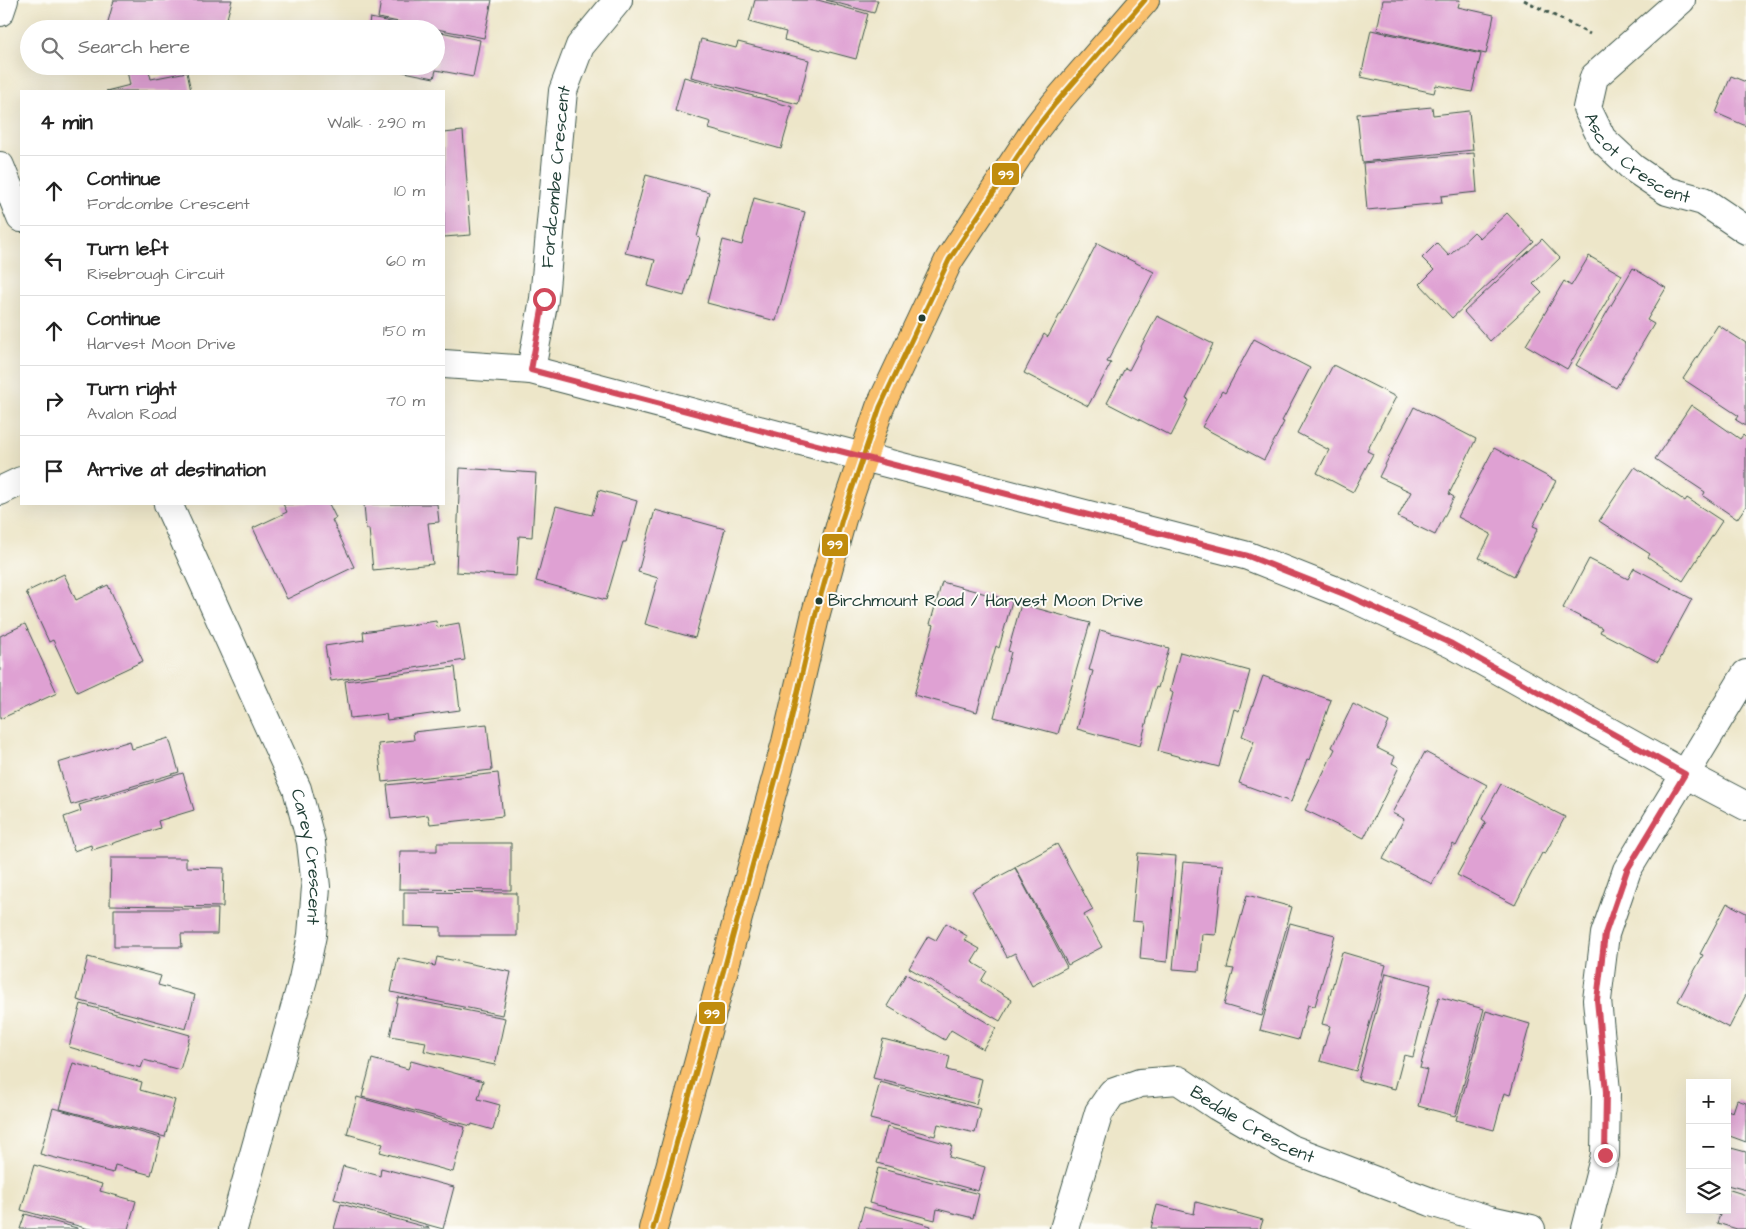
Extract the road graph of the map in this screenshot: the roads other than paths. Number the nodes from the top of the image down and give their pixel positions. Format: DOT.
graph roads {
  1 [pos="4,0"];
  2 [pos="618,0"];
  3 [pos="1145,0"];
  4 [pos="1681,0"];
  5 [pos="0,12"];
  6 [pos="0,166"];
  7 [pos="20,216"];
  8 [pos="1746,230"];
  9 [pos="445,364"];
  10 [pos="531,370"];
  11 [pos="862,456"];
  12 [pos="20,481"];
  13 [pos="0,491"];
  14 [pos="168,505"];
  15 [pos="1746,674"];
  16 [pos="1685,774"];
  17 [pos="1746,806"];
  18 [pos="233,1229"];
  19 [pos="653,1229"];
  20 [pos="1064,1229"];
  21 [pos="1531,1229"];
  22 [pos="1586,1229"];
  1 -- 5 [label="street"];
  2 -- 10 [label="street, Fordcombe Crescent"];
  3 -- 11 [label="main road"];
  4 -- 8 [label="street, Ascot Crescent"];
  6 -- 7 [label="street"];
  9 -- 10 [label="street"];
  10 -- 11 [label="street"];
  11 -- 16 [label="street"];
  11 -- 19 [label="main road"];
  12 -- 13 [label="street"];
  14 -- 18 [label="street, Carey Crescent"];
  15 -- 16 [label="street"];
  16 -- 17 [label="street"];
  16 -- 22 [label="street"];
  20 -- 21 [label="street, Bedale Crescent"];
}
